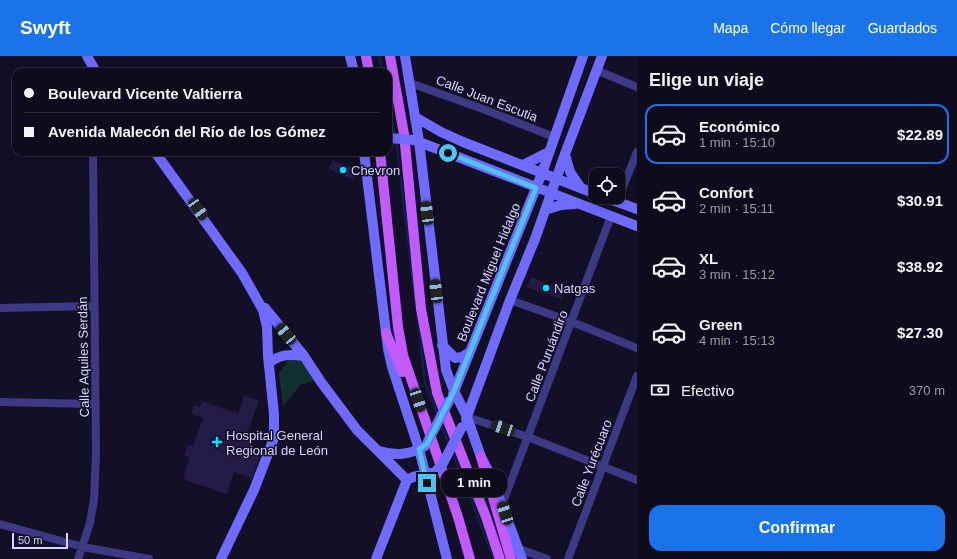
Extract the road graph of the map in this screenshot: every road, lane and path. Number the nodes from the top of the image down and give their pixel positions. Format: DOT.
graph roads {
  1 [pos="87,56"];
  2 [pos="350,56"];
  3 [pos="366,56"];
  4 [pos="390,56"];
  5 [pos="394,56"];
  6 [pos="405,56"];
  7 [pos="583,56"];
  8 [pos="602,56"];
  9 [pos="94,68"];
  10 [pos="353,68"];
  11 [pos="368,68"];
  12 [pos="596,70"];
  13 [pos="393,74"];
  14 [pos="410,83"];
  15 [pos="637,87"];
  16 [pos="415,117"];
  17 [pos="441,132"];
  18 [pos="392,138"];
  19 [pos="554,138"];
  20 [pos="416,141"];
  21 [pos="434,147"];
  22 [pos="549,152"];
  23 [pos="637,152"];
  24 [pos="565,154"];
  25 [pos="93,156"];
  26 [pos="158,156"];
  27 [pos="364,156"];
  28 [pos="380,156"];
  29 [pos="523,165"];
  30 [pos="542,173"];
  31 [pos="557,179"];
  32 [pos="625,182"];
  33 [pos="536,188"];
  34 [pos="581,188"];
  35 [pos="589,191"];
  36 [pos="552,194"];
  37 [pos="623,204"];
  38 [pos="584,205"];
  39 [pos="637,209"];
  40 [pos="546,210"];
  41 [pos="611,216"];
  42 [pos="637,226"];
  43 [pos="510,300"];
  44 [pos="260,304"];
  45 [pos="94,306"];
  46 [pos="0,308"];
  47 [pos="572,322"];
  48 [pos="386,333"];
  49 [pos="442,346"];
  50 [pos="637,348"];
  51 [pos="470,352"];
  52 [pos="304,356"];
  53 [pos="269,363"];
  54 [pos="637,376"];
  55 [pos="454,391"];
  56 [pos="0,402"];
  57 [pos="95,404"];
  58 [pos="467,417"];
  59 [pos="528,437"];
  60 [pos="429,438"];
  61 [pos="419,449"];
  62 [pos="377,451"];
  63 [pos="481,457"];
  64 [pos="603,467"];
  65 [pos="430,473"];
  66 [pos="406,480"];
  67 [pos="637,480"];
  68 [pos="502,505"];
  69 [pos="0,524"];
  70 [pos="83,547"];
  71 [pos="517,548"];
  72 [pos="78,559"];
  73 [pos="149,559"];
  74 [pos="221,559"];
  75 [pos="376,559"];
  76 [pos="447,559"];
  77 [pos="470,559"];
  78 [pos="500,559"];
  79 [pos="511,559"];
  80 [pos="522,559"];
  81 [pos="547,559"];
  82 [pos="568,559"];
  1 -- 9 [label="street"];
  2 -- 10 [label="street"];
  3 -- 11 [label="main road"];
  4 -- 13 [label="main road"];
  5 -- 13 [label="main road"];
  6 -- 14 [label="street"];
  7 -- 19 [label="street, Boulevard Miguel Hidalgo"];
  8 -- 12 [label="street"];
  12 -- 15 [label="street"];
  12 -- 24 [label="street"];
  13 -- 78 [label="main road"];
  14 -- 16 [label="street"];
  14 -- 19 [label="street, Calle Juan Escutia"];
  16 -- 17 [label="street"];
  16 -- 20 [label="street"];
  17 -- 21 [label="street"];
  17 -- 29 [label="street"];
  18 -- 20 [label="street, bridge"];
  19 -- 22 [label="street, Boulevard Miguel Hidalgo"];
  20 -- 21 [label="street"];
  20 -- 49 [label="street"];
  21 -- 33 [label="street"];
  22 -- 29 [label="street"];
  22 -- 30 [label="street, Boulevard Miguel Hidalgo"];
  23 -- 32 [label="street"];
  24 -- 31 [label="street"];
  24 -- 34 [label="street"];
  25 -- 45 [label="street, Calle Aquiles Serdán"];
  26 -- 44 [label="street"];
  27 -- 48 [label="street"];
  28 -- 60 [label="main road"];
  29 -- 30 [label="street"];
  30 -- 31 [label="street"];
  30 -- 33 [label="street, Boulevard Miguel Hidalgo"];
  31 -- 34 [label="street"];
  31 -- 36 [label="street"];
  33 -- 36 [label="street"];
  33 -- 51 [label="street, Boulevard Miguel Hidalgo"];
  34 -- 35 [label="street"];
  36 -- 38 [label="street"];
  36 -- 40 [label="street"];
  37 -- 39 [label="street"];
  38 -- 40 [label="street"];
  38 -- 41 [label="street"];
  40 -- 43 [label="street"];
  41 -- 42 [label="street"];
  41 -- 47 [label="street, Calle Puruándiro"];
  43 -- 47 [label="street"];
  43 -- 58 [label="street"];
  44 -- 52 [label="street"];
  44 -- 53 [label="street"];
  45 -- 46 [label="street"];
  45 -- 57 [label="street, Calle Aquiles Serdán"];
  47 -- 50 [label="street"];
  47 -- 59 [label="street, Calle Puruándiro"];
  48 -- 60 [label="main road"];
  48 -- 61 [label="street"];
  49 -- 51 [label="street"];
  49 -- 55 [label="street"];
  51 -- 55 [label="street, Boulevard Miguel Hidalgo"];
  52 -- 53 [label="street"];
  52 -- 62 [label="street"];
  53 -- 74 [label="street"];
  54 -- 64 [label="street, Calle Yurécuaro"];
  55 -- 58 [label="street"];
  55 -- 60 [label="street, Boulevard Miguel Hidalgo, bridge"];
  56 -- 57 [label="street"];
  57 -- 70 [label="street, Calle Aquiles Serdán"];
  58 -- 59 [label="street"];
  58 -- 63 [label="street"];
  58 -- 65 [label="street, bridge"];
  59 -- 64 [label="street"];
  59 -- 68 [label="street, Calle Puruándiro"];
  60 -- 61 [label="street, Boulevard Miguel Hidalgo"];
  60 -- 77 [label="main road"];
  61 -- 62 [label="street, Boulevard Miguel Hidalgo"];
  61 -- 65 [label="street"];
  62 -- 66 [label="street"];
  63 -- 68 [label="street"];
  63 -- 79 [label="main road"];
  64 -- 67 [label="street"];
  64 -- 82 [label="street, Calle Yurécuaro"];
  65 -- 66 [label="street"];
  65 -- 76 [label="street"];
  66 -- 75 [label="street"];
  68 -- 71 [label="street"];
  69 -- 70 [label="street"];
  70 -- 72 [label="street, Calle Aquiles Serdán"];
  70 -- 73 [label="street"];
  71 -- 80 [label="street"];
  71 -- 81 [label="street"];
}
